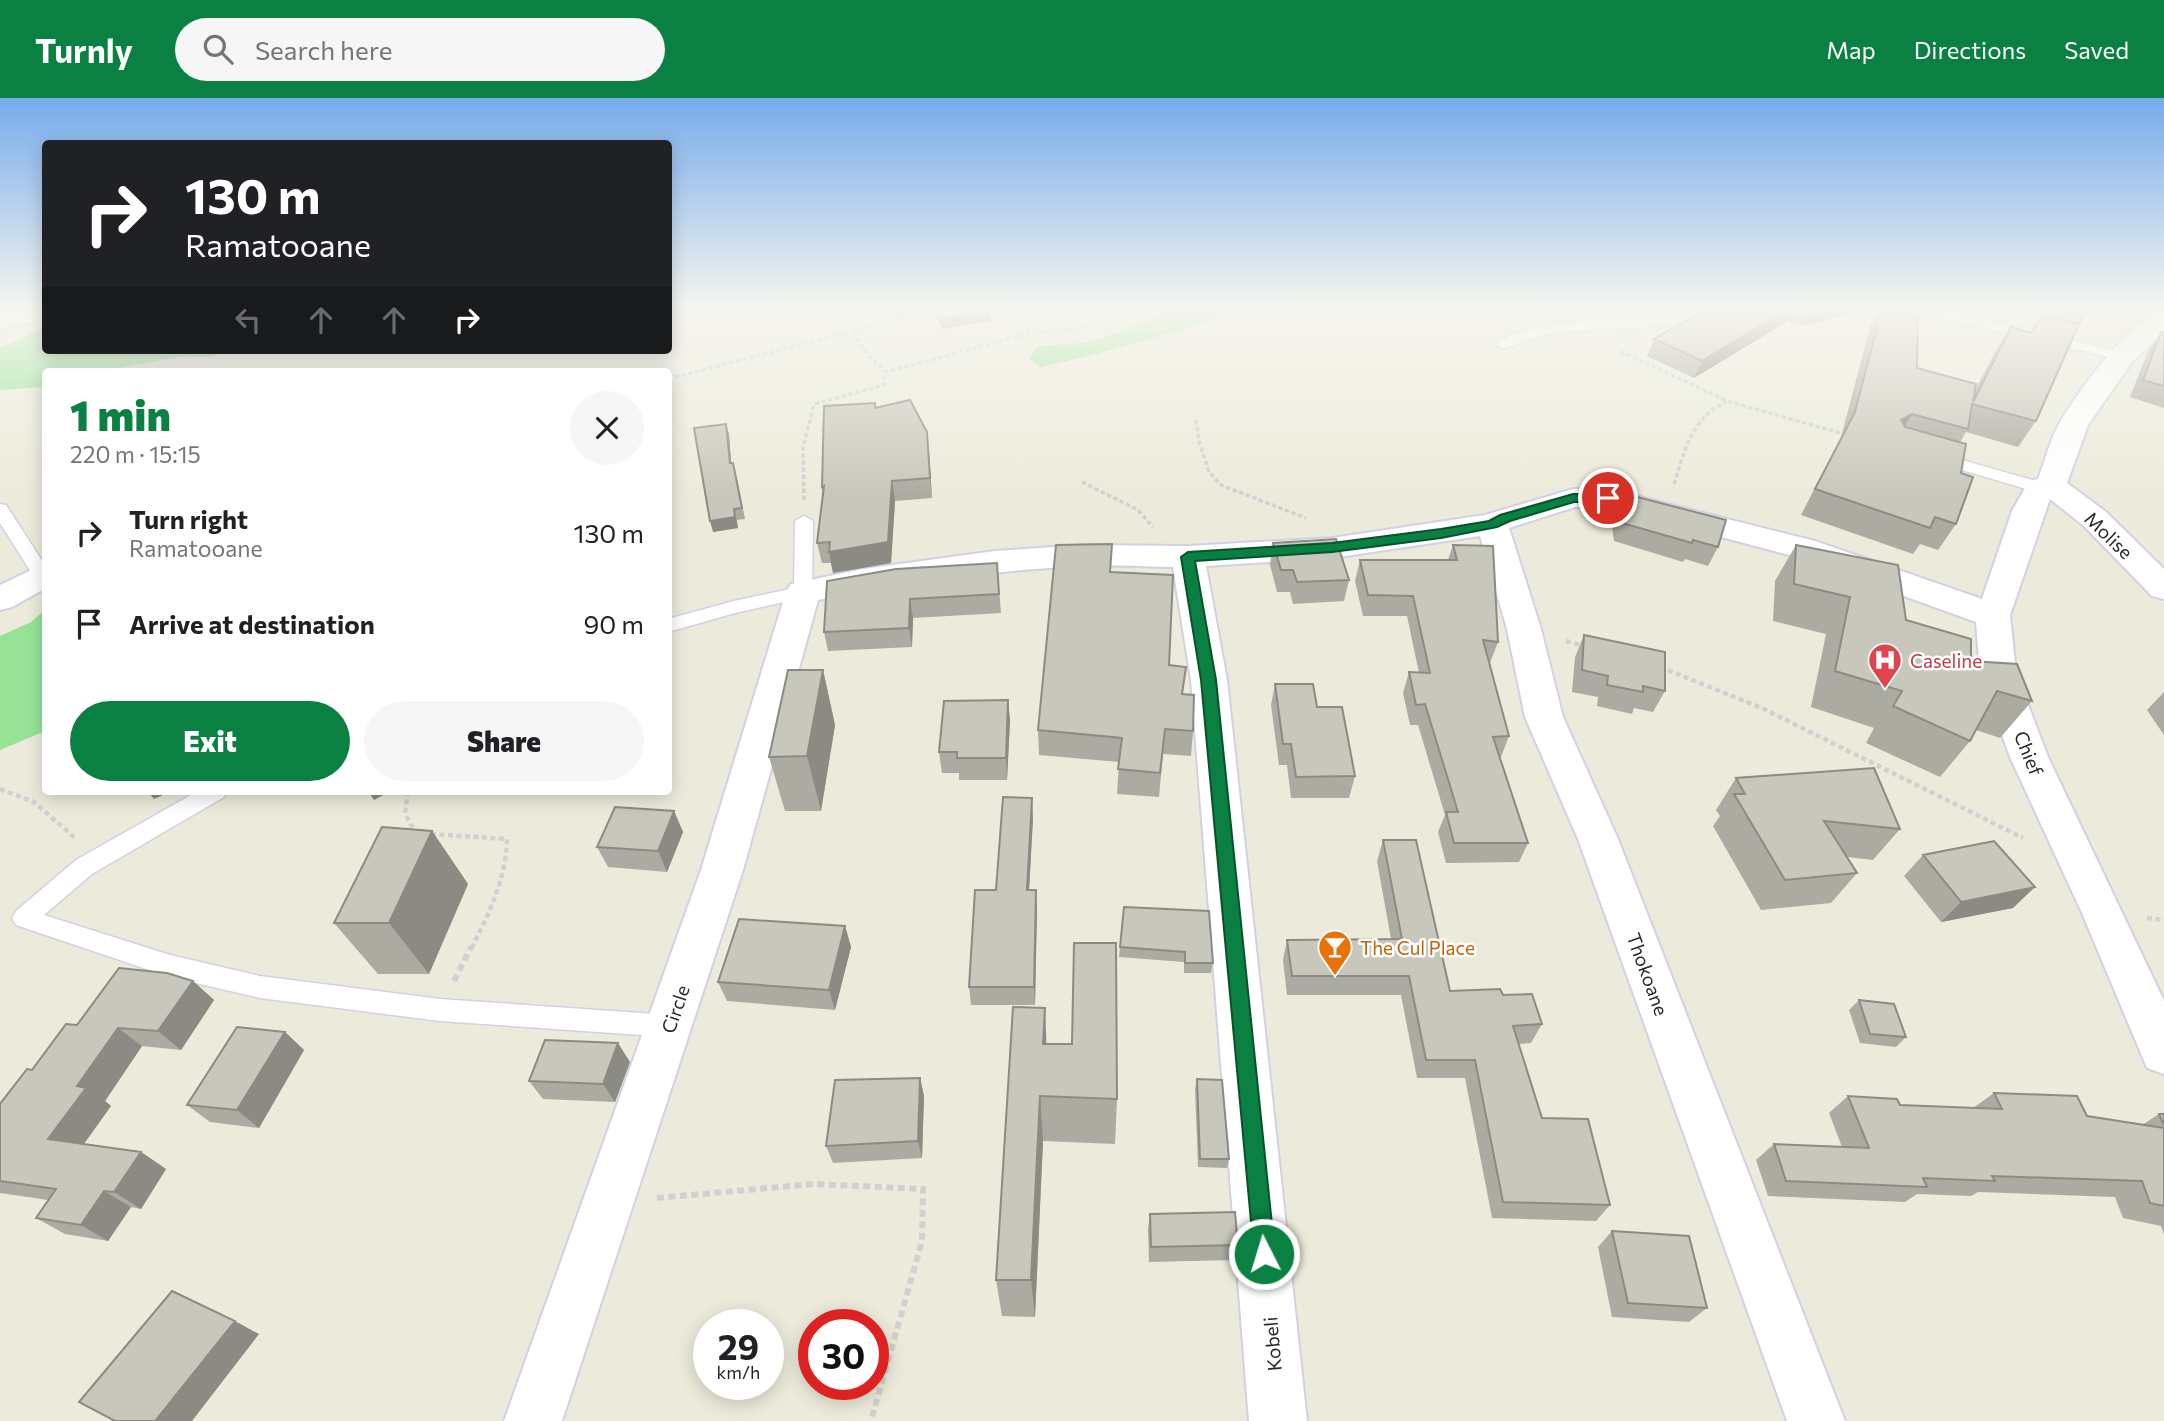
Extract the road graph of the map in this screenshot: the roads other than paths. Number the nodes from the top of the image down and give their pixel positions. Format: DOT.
graph roads {
  1 [pos="2112,370"];
  2 [pos="1922,454"];
  3 [pos="2045,486"];
  4 [pos="0,509"];
  5 [pos="804,522"];
  6 [pos="1492,524"];
  7 [pos="1176,557"];
  8 [pos="42,572"];
  9 [pos="42,576"];
  10 [pos="2164,588"];
  11 [pos="803,592"];
  12 [pos="0,599"];
  13 [pos="1993,615"];
  14 [pos="672,624"];
  15 [pos="209,795"];
  16 [pos="670,1026"];
  17 [pos="2164,1053"];
  18 [pos="534,1421"];
  19 [pos="1278,1421"];
  20 [pos="1816,1421"];
  1 -- 3 [label="street, Chief"];
  2 -- 3 [label="lane"];
  3 -- 10 [label="street, Molise"];
  3 -- 13 [label="street, Chief"];
  4 -- 8 [label="lane"];
  5 -- 11 [label="lane"];
  6 -- 7 [label="street"];
  6 -- 13 [label="street"];
  6 -- 20 [label="street, Thokoane"];
  7 -- 11 [label="street"];
  7 -- 19 [label="street, Kobeli"];
  9 -- 12 [label="street"];
  11 -- 14 [label="lane"];
  11 -- 16 [label="street, Circle"];
  13 -- 17 [label="street, Chief"];
  15 -- 16 [label="lane"];
  16 -- 18 [label="street, Circle"];
}
